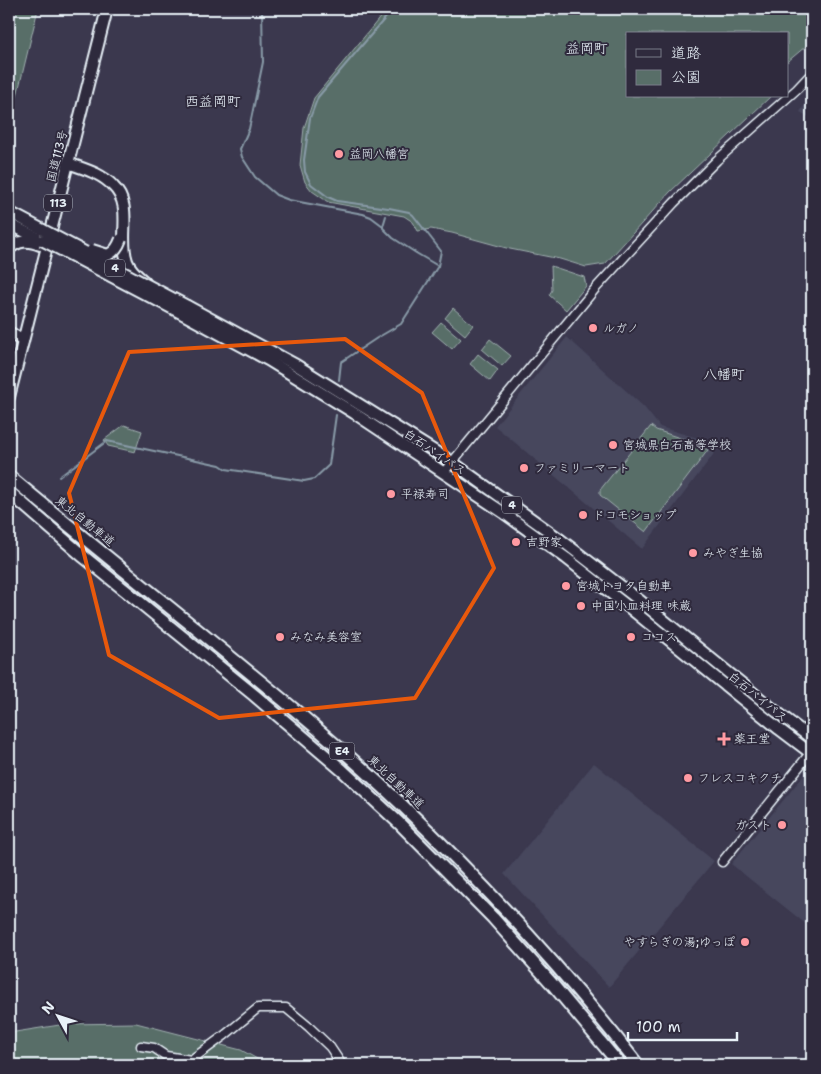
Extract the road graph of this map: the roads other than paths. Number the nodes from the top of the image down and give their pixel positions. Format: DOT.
graph roads {
  1 [pos="107,9"];
  2 [pos="812,73"];
  3 [pos="788,97"];
  4 [pos="787,98"];
  5 [pos="68,163"];
  6 [pos="13,214"];
  7 [pos="9,224"];
  8 [pos="42,235"];
  9 [pos="123,239"];
  10 [pos="9,249"];
  11 [pos="149,286"];
  12 [pos="185,310"];
  13 [pos="9,332"];
  14 [pos="23,341"];
  15 [pos="9,397"];
  16 [pos="452,462"];
  17 [pos="444,472"];
  18 [pos="9,476"];
  19 [pos="9,492"];
  20 [pos="812,739"];
  21 [pos="811,753"];
  22 [pos="722,862"];
  23 [pos="140,1046"];
  24 [pos="342,1065"];
  25 [pos="620,1065"];
  26 [pos="638,1065"];
  1 -- 5 [label="highway, 国道113号 / 113"];
  2 -- 3 [label="street"];
  4 -- 16 [label="street"];
  5 -- 9 [label="highway"];
  5 -- 14 [label="highway, 国道113号 / 113"];
  6 -- 8 [label="highway"];
  7 -- 8 [label="highway, 白石バイパス / 4"];
  8 -- 9 [label="highway, bridge"];
  8 -- 10 [label="highway"];
  8 -- 11 [label="highway, 白石バイパス / 4, bridge"];
  8 -- 12 [label="highway, 白石バイパス / 4, bridge"];
  9 -- 11 [label="highway, bridge"];
  11 -- 12 [label="highway, 白石バイパス / 4, bridge"];
  12 -- 16 [label="highway, 白石バイパス / 4"];
  12 -- 17 [label="highway, 白石バイパス / 4"];
  13 -- 14 [label="highway"];
  14 -- 15 [label="highway, 国道113号 / 113"];
  16 -- 17 [label="street"];
  16 -- 20 [label="highway, 白石バイパス / 4"];
  17 -- 21 [label="highway, 白石バイパス / 4"];
  18 -- 26 [label="highway, 東北自動車道 / E4"];
  19 -- 25 [label="highway, E4"];
  21 -- 22 [label="street"];
  23 -- 24 [label="street"];
}
